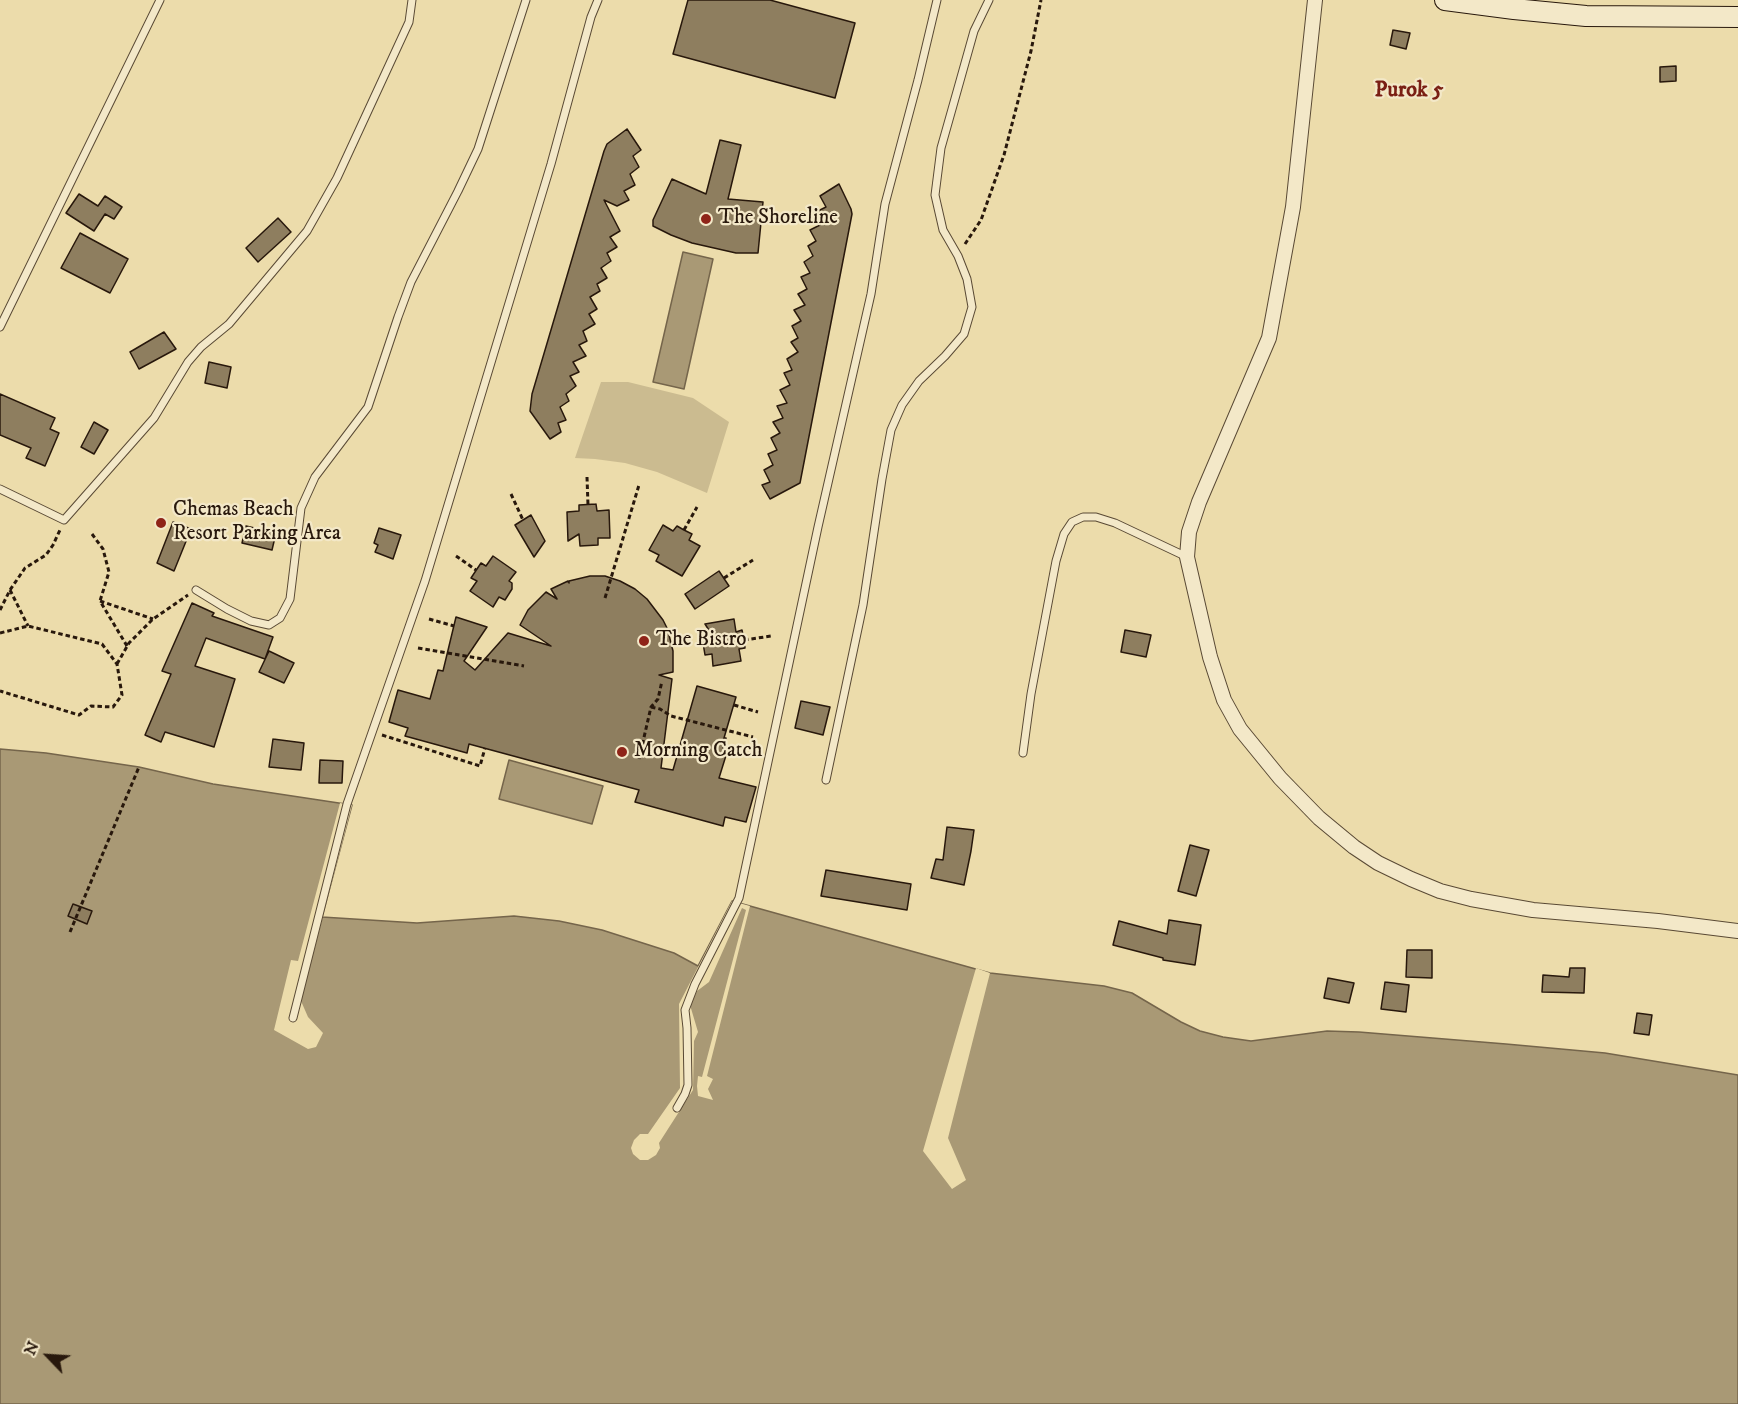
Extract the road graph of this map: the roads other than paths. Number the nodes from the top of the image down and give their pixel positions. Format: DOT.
graph roads {
  1 [pos="160,0"];
  2 [pos="412,0"];
  3 [pos="526,0"];
  4 [pos="598,0"];
  5 [pos="937,0"];
  6 [pos="989,0"];
  7 [pos="1315,0"];
  8 [pos="1445,0"];
  9 [pos="1738,17"];
  10 [pos="0,327"];
  11 [pos="0,489"];
  12 [pos="1187,557"];
  13 [pos="196,590"];
  14 [pos="1023,753"];
  15 [pos="826,780"];
  16 [pos="1738,931"];
  17 [pos="293,1018"];
  18 [pos="677,1108"];
  1 -- 10 [label="lane"];
  2 -- 11 [label="lane"];
  3 -- 13 [label="lane"];
  4 -- 17 [label="lane"];
  5 -- 18 [label="lane"];
  6 -- 15 [label="lane"];
  7 -- 12 [label="street"];
  8 -- 9 [label="main road"];
  12 -- 14 [label="lane"];
  12 -- 16 [label="street"];
}
